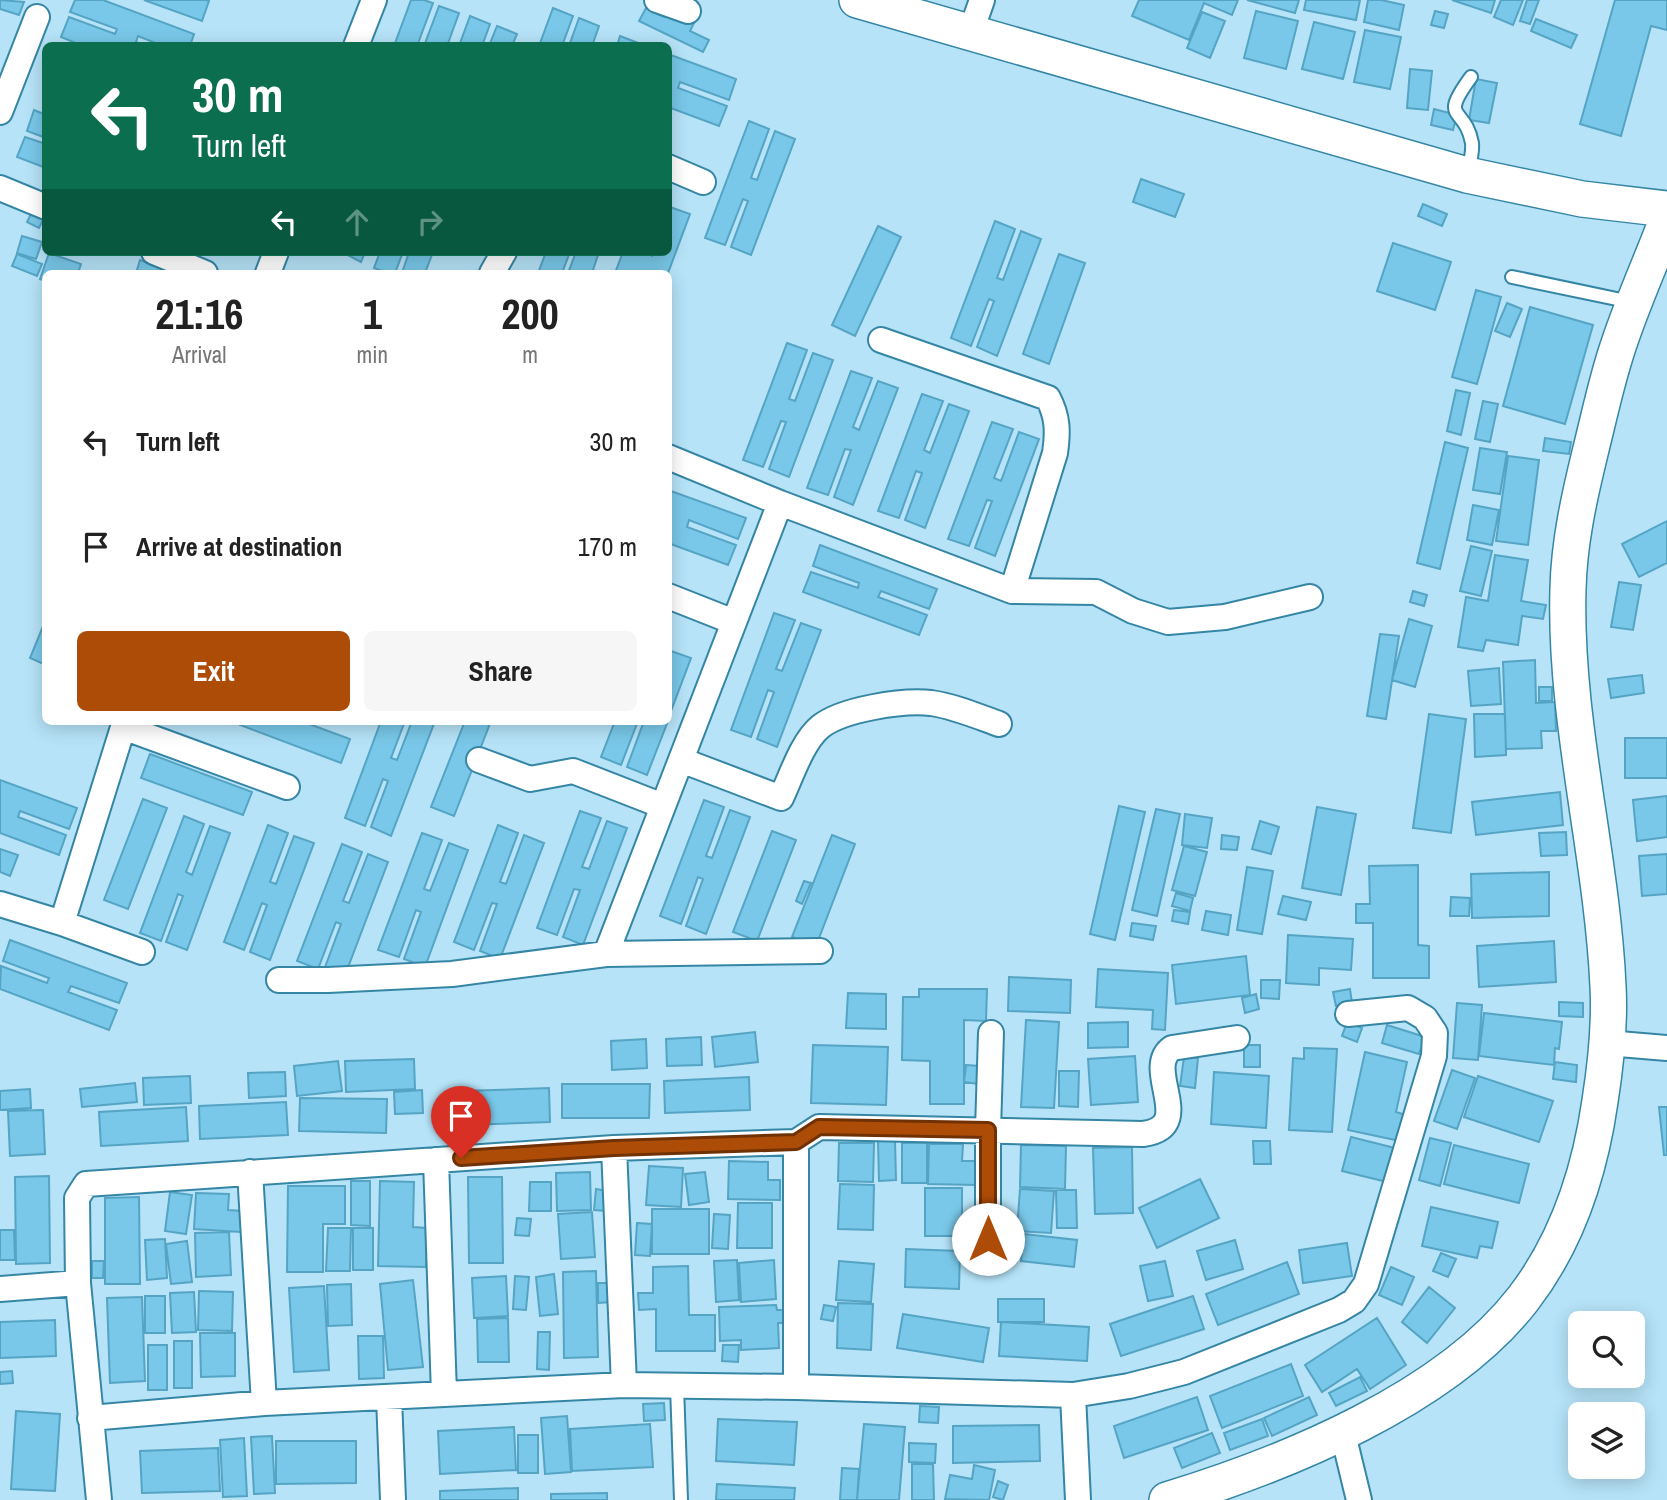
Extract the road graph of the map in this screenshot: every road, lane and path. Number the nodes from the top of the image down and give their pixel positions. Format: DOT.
graph roads {
  1 [pos="374,0"];
  2 [pos="657,0"];
  3 [pos="857,0"];
  4 [pos="982,0"];
  5 [pos="688,11"];
  6 [pos="37,17"];
  7 [pos="970,34"];
  8 [pos="358,42"];
  9 [pos="1471,77"];
  10 [pos="0,112"];
  11 [pos="672,169"];
  12 [pos="1467,175"];
  13 [pos="703,182"];
  14 [pos="0,188"];
  15 [pos="42,205"];
  16 [pos="1667,209"];
  17 [pos="1667,220"];
  18 [pos="164,256"];
  19 [pos="198,270"];
  20 [pos="1512,277"];
  21 [pos="1635,303"];
  22 [pos="881,340"];
  23 [pos="672,459"];
  24 [pos="780,503"];
  25 [pos="1012,591"];
  26 [pos="1310,597"];
  27 [pos="672,598"];
  28 [pos="734,622"];
  29 [pos="999,723"];
  30 [pos="124,725"];
  31 [pos="127,725"];
  32 [pos="479,760"];
  33 [pos="681,760"];
  34 [pos="287,787"];
  35 [pos="663,806"];
  36 [pos="0,904"];
  37 [pos="62,923"];
  38 [pos="820,951"];
  39 [pos="142,952"];
  40 [pos="606,954"];
  41 [pos="279,980"];
  42 [pos="1348,1014"];
  43 [pos="991,1033"];
  44 [pos="1237,1038"];
  45 [pos="1607,1043"];
  46 [pos="1667,1048"];
  47 [pos="988,1130"];
  48 [pos="796,1142"];
  49 [pos="614,1148"];
  50 [pos="436,1160"];
  51 [pos="250,1172"];
  52 [pos="988,1239"];
  53 [pos="78,1283"];
  54 [pos="0,1289"];
  55 [pos="624,1385"];
  56 [pos="677,1386"];
  57 [pos="796,1387"];
  58 [pos="444,1394"];
  59 [pos="1073,1395"];
  60 [pos="389,1397"];
  61 [pos="264,1403"];
  62 [pos="90,1418"];
  63 [pos="1343,1434"];
  64 [pos="99,1500"];
  65 [pos="393,1500"];
  66 [pos="681,1500"];
  67 [pos="1078,1500"];
  68 [pos="1167,1500"];
  69 [pos="1359,1500"];
  1 -- 8 [label="street"];
  2 -- 5 [label="street"];
  3 -- 7 [label="street"];
  4 -- 7 [label="street"];
  6 -- 10 [label="street"];
  7 -- 12 [label="street"];
  9 -- 12 [label="lane"];
  11 -- 13 [label="street"];
  12 -- 16 [label="street"];
  14 -- 15 [label="street"];
  17 -- 21 [label="street"];
  18 -- 19 [label="street"];
  20 -- 21 [label="lane"];
  21 -- 45 [label="street"];
  22 -- 25 [label="street"];
  23 -- 24 [label="street"];
  24 -- 25 [label="street"];
  24 -- 28 [label="street"];
  25 -- 26 [label="street"];
  27 -- 28 [label="street"];
  28 -- 33 [label="street"];
  29 -- 33 [label="street"];
  30 -- 37 [label="street"];
  31 -- 34 [label="street"];
  32 -- 35 [label="street"];
  33 -- 35 [label="street"];
  35 -- 40 [label="street"];
  36 -- 37 [label="street"];
  37 -- 39 [label="street"];
  38 -- 40 [label="street"];
  40 -- 41 [label="street"];
  42 -- 59 [label="street"];
  43 -- 47 [label="street"];
  44 -- 47 [label="street"];
  45 -- 46 [label="street"];
  45 -- 63 [label="street"];
  47 -- 48 [label="street"];
  47 -- 52 [label="street"];
  48 -- 49 [label="street"];
  48 -- 57 [label="street"];
  49 -- 50 [label="street"];
  49 -- 55 [label="street"];
  50 -- 51 [label="street"];
  50 -- 58 [label="street"];
  51 -- 53 [label="street"];
  51 -- 61 [label="street"];
  53 -- 54 [label="street"];
  53 -- 62 [label="street"];
  55 -- 56 [label="street"];
  55 -- 58 [label="street"];
  56 -- 57 [label="street"];
  56 -- 66 [label="lane"];
  57 -- 59 [label="street"];
  58 -- 60 [label="street"];
  59 -- 67 [label="street"];
  60 -- 61 [label="street"];
  60 -- 65 [label="street"];
  61 -- 62 [label="street"];
  62 -- 64 [label="street"];
  63 -- 68 [label="street"];
  63 -- 69 [label="street"];
}
